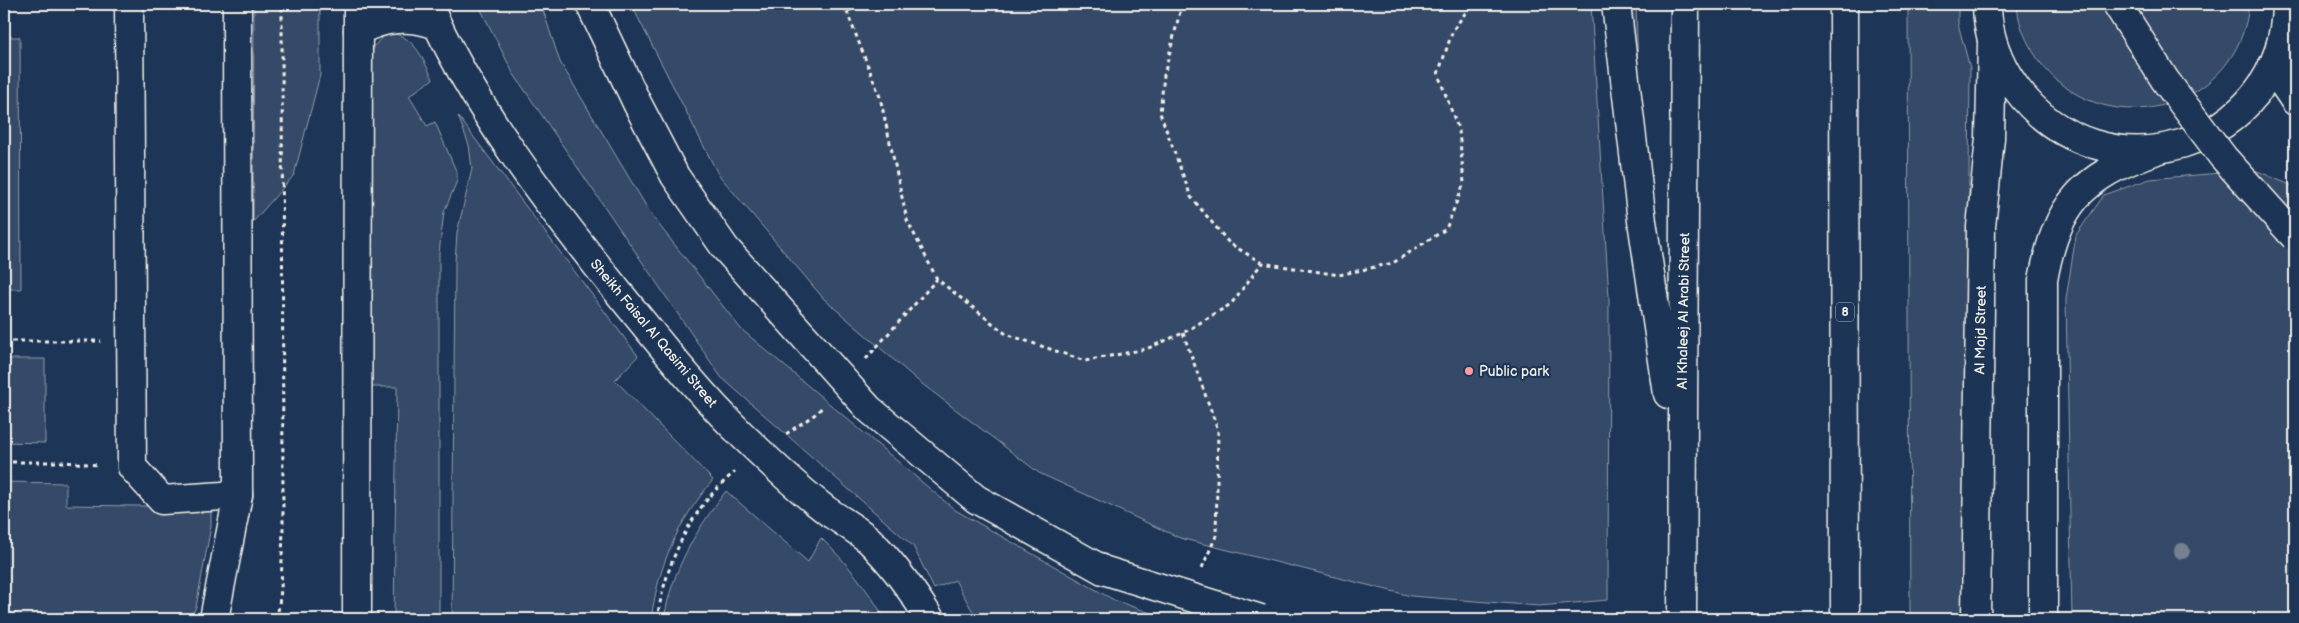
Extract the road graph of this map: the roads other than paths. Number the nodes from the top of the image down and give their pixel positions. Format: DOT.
graph roads {
  1 [pos="129,4"];
  2 [pos="237,4"];
  3 [pos="358,4"];
  4 [pos="590,4"];
  5 [pos="1616,4"];
  6 [pos="1685,4"];
  7 [pos="1844,4"];
  8 [pos="1987,4"];
  9 [pos="2117,4"];
  10 [pos="2286,4"];
  11 [pos="433,14"];
  12 [pos="358,31"];
  13 [pos="2288,31"];
  14 [pos="1992,42"];
  15 [pos="2272,67"];
  16 [pos="2295,101"];
  17 [pos="2154,151"];
  18 [pos="2295,237"];
  19 [pos="238,495"];
  20 [pos="1681,497"];
  21 [pos="214,619"];
  22 [pos="356,619"];
  23 [pos="930,619"];
  24 [pos="1261,619"];
  25 [pos="1682,619"];
  26 [pos="1845,619"];
  27 [pos="1976,619"];
  28 [pos="2043,619"];
  1 -- 19 [label="main road"];
  2 -- 19 [label="main road"];
  3 -- 12 [label="main road"];
  4 -- 24 [label="main road, bridge"];
  5 -- 20 [label="main road"];
  6 -- 20 [label="main road, Al Khaleej Al Arabi Street"];
  7 -- 26 [label="main road, 8"];
  8 -- 14 [label="main road"];
  9 -- 18 [label="main road, bridge"];
  10 -- 13 [label="main road"];
  11 -- 12 [label="main road"];
  11 -- 23 [label="main road, Sheikh Faisal Al Qasimi Street"];
  12 -- 22 [label="main road"];
  13 -- 15 [label="main road"];
  14 -- 17 [label="main road"];
  14 -- 27 [label="main road, Al Majd Street"];
  15 -- 16 [label="main road"];
  15 -- 17 [label="main road"];
  17 -- 28 [label="main road"];
  19 -- 21 [label="main road"];
  20 -- 25 [label="main road, Al Khaleej Al Arabi Street"];
}
